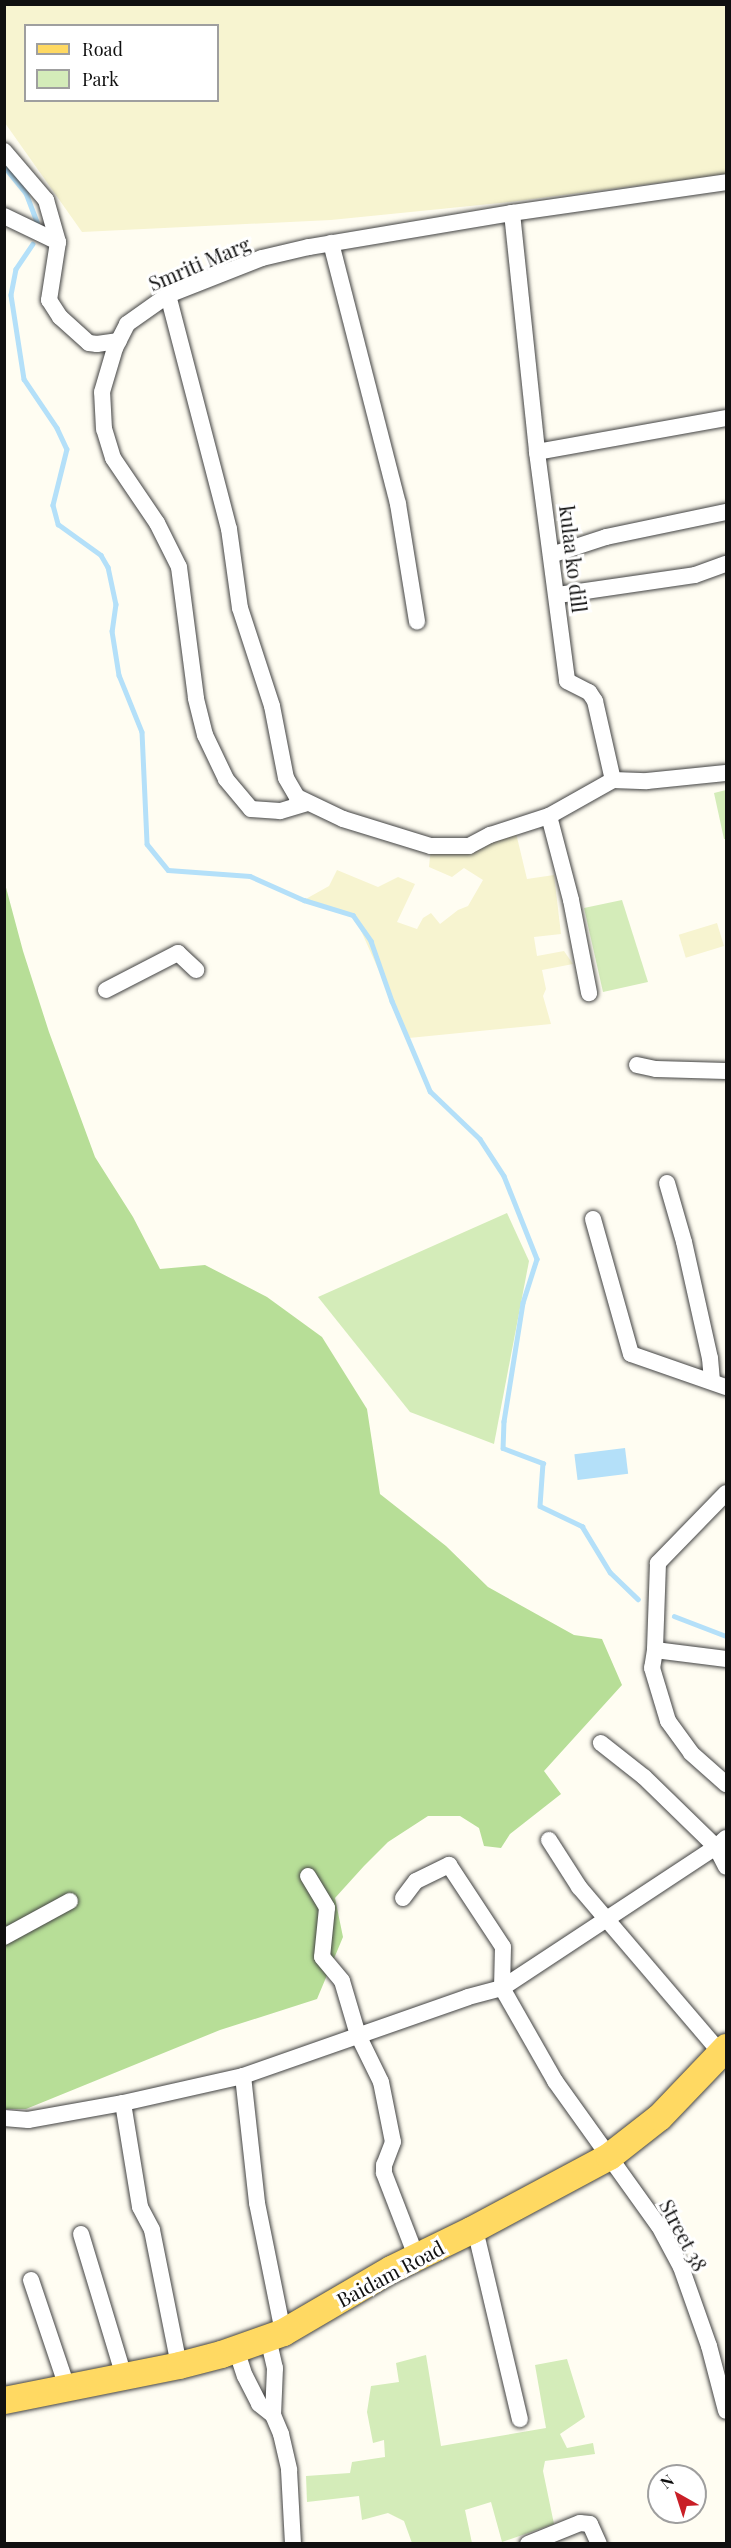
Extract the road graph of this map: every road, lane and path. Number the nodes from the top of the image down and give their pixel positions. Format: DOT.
graph roads {
  1 [pos="4,151"];
  2 [pos="726,182"];
  3 [pos="512,213"];
  4 [pos="4,216"];
  5 [pos="58,243"];
  6 [pos="331,243"];
  7 [pos="168,295"];
  8 [pos="119,341"];
  9 [pos="726,418"];
  10 [pos="537,452"];
  11 [pos="726,512"];
  12 [pos="551,555"];
  13 [pos="726,564"];
  14 [pos="558,595"];
  15 [pos="417,621"];
  16 [pos="726,773"];
  17 [pos="613,780"];
  18 [pos="307,803"];
  19 [pos="549,816"];
  20 [pos="196,970"];
  21 [pos="106,990"];
  22 [pos="589,993"];
  23 [pos="637,1065"];
  24 [pos="726,1071"];
  25 [pos="667,1183"];
  26 [pos="593,1219"];
  27 [pos="719,1383"];
  28 [pos="726,1493"];
  29 [pos="655,1650"];
  30 [pos="726,1659"];
  31 [pos="601,1743"];
  32 [pos="726,1784"];
  33 [pos="549,1840"];
  34 [pos="721,1843"];
  35 [pos="726,1867"];
  36 [pos="308,1876"];
  37 [pos="403,1898"];
  38 [pos="70,1901"];
  39 [pos="606,1918"];
  40 [pos="4,1937"];
  41 [pos="502,1988"];
  42 [pos="358,2035"];
  43 [pos="724,2055"];
  44 [pos="243,2076"];
  45 [pos="123,2103"];
  46 [pos="4,2118"];
  47 [pos="613,2161"];
  48 [pos="81,2234"];
  49 [pos="478,2242"];
  50 [pos="416,2256"];
  51 [pos="31,2280"];
  52 [pos="275,2341"];
  53 [pos="239,2358"];
  54 [pos="720,2362"];
  55 [pos="179,2365"];
  56 [pos="124,2376"];
  57 [pos="68,2387"];
  58 [pos="4,2400"];
  59 [pos="726,2411"];
  60 [pos="273,2415"];
  61 [pos="4,2418"];
  62 [pos="520,2420"];
  63 [pos="293,2544"];
  64 [pos="528,2544"];
  65 [pos="599,2544"];
  1 -- 5 [label="street"];
  2 -- 3 [label="street, Smriti Marg"];
  3 -- 6 [label="street, Smriti Marg"];
  3 -- 10 [label="street, kulaa ko dill"];
  4 -- 5 [label="street"];
  5 -- 8 [label="street"];
  6 -- 7 [label="street, Smriti Marg"];
  6 -- 15 [label="street"];
  7 -- 8 [label="street, Smriti Marg"];
  7 -- 18 [label="street"];
  8 -- 18 [label="street, Smriti Marg"];
  9 -- 10 [label="street"];
  10 -- 12 [label="street, kulaa ko dill"];
  11 -- 12 [label="street"];
  12 -- 14 [label="street, kulaa ko dill"];
  13 -- 14 [label="street"];
  14 -- 17 [label="street, kulaa ko dill"];
  16 -- 17 [label="street"];
  17 -- 19 [label="street"];
  18 -- 19 [label="street"];
  19 -- 22 [label="street"];
  20 -- 21 [label="street"];
  23 -- 24 [label="street"];
  25 -- 27 [label="street"];
  26 -- 27 [label="street"];
  28 -- 29 [label="street"];
  29 -- 30 [label="street"];
  29 -- 32 [label="street"];
  31 -- 34 [label="street"];
  33 -- 39 [label="street"];
  34 -- 35 [label="street"];
  34 -- 39 [label="street"];
  36 -- 42 [label="street"];
  37 -- 41 [label="street"];
  38 -- 40 [label="street"];
  39 -- 41 [label="street"];
  39 -- 43 [label="street"];
  41 -- 42 [label="street"];
  41 -- 47 [label="street, Street 38"];
  42 -- 44 [label="street"];
  42 -- 50 [label="street"];
  43 -- 47 [label="main road, Baidam Road"];
  44 -- 45 [label="street"];
  44 -- 52 [label="street"];
  45 -- 46 [label="street"];
  45 -- 55 [label="street"];
  47 -- 49 [label="main road, Baidam Road"];
  47 -- 50 [label="main road, Baidam Road"];
  47 -- 54 [label="street, Street 38"];
  48 -- 56 [label="street"];
  49 -- 52 [label="main road, Baidam Road"];
  49 -- 62 [label="street"];
  50 -- 52 [label="main road, Baidam Road"];
  51 -- 57 [label="street"];
  52 -- 53 [label="main road, Baidam Road"];
  52 -- 60 [label="street"];
  53 -- 55 [label="main road, Baidam Road"];
  53 -- 60 [label="street"];
  53 -- 61 [label="main road, Baidam Road"];
  54 -- 59 [label="street, Street 38"];
  55 -- 56 [label="main road, Baidam Road"];
  56 -- 57 [label="main road, Baidam Road"];
  57 -- 58 [label="main road, Baidam Road"];
  60 -- 63 [label="street"];
  64 -- 65 [label="street"];
}
